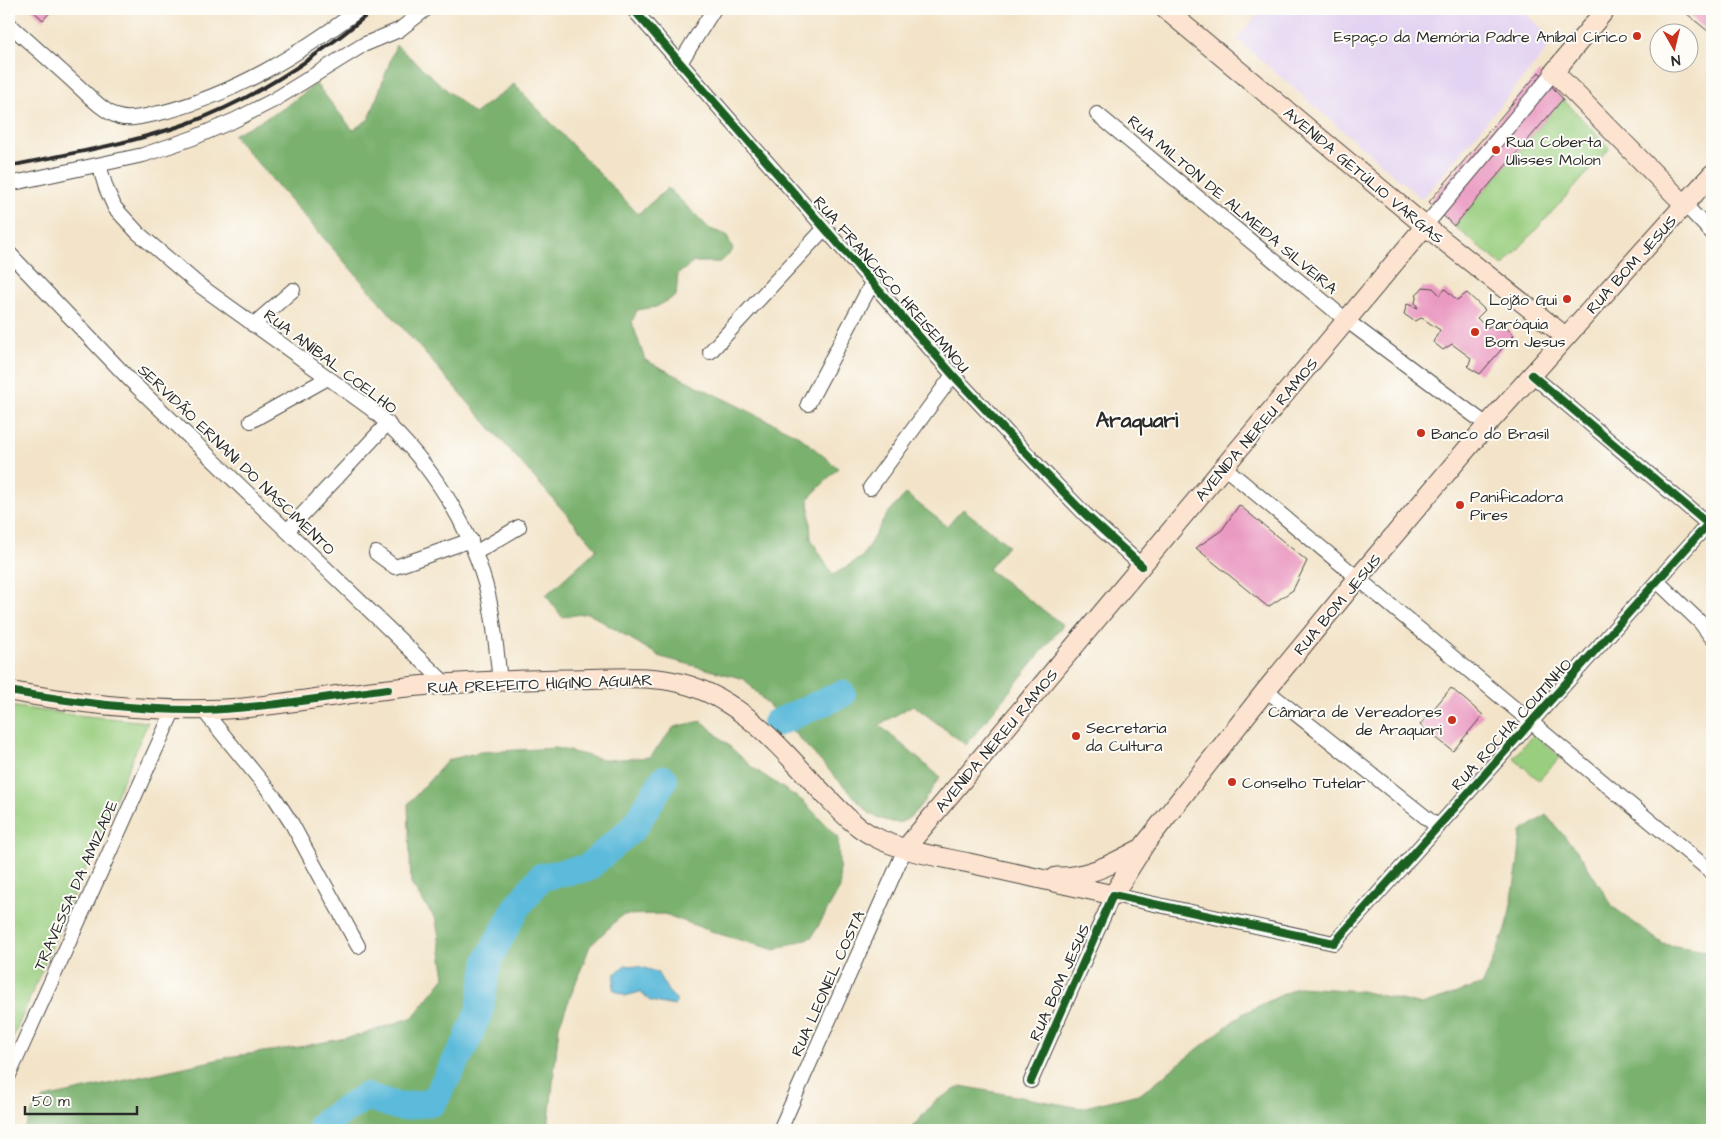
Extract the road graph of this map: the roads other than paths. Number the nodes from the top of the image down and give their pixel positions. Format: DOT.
graph roads {
  1 [pos="360,9"];
  2 [pos="426,9"];
  3 [pos="633,9"];
  4 [pos="714,9"];
  5 [pos="1165,9"];
  6 [pos="1599,12"];
  7 [pos="9,24"];
  8 [pos="680,63"];
  9 [pos="1554,72"];
  10 [pos="1097,114"];
  11 [pos="99,165"];
  12 [pos="1712,174"];
  13 [pos="9,184"];
  14 [pos="1685,205"];
  15 [pos="1425,226"];
  16 [pos="824,228"];
  17 [pos="1712,233"];
  18 [pos="9,253"];
  19 [pos="872,283"];
  20 [pos="293,290"];
  21 [pos="1346,320"];
  22 [pos="253,325"];
  23 [pos="1566,337"];
  24 [pos="710,352"];
  25 [pos="953,375"];
  26 [pos="1532,375"];
  27 [pos="328,378"];
  28 [pos="808,404"];
  29 [pos="251,421"];
  30 [pos="388,423"];
  31 [pos="1487,425"];
  32 [pos="1224,467"];
  33 [pos="870,488"];
  34 [pos="519,527"];
  35 [pos="287,531"];
  36 [pos="473,547"];
  37 [pos="376,553"];
  38 [pos="1142,566"];
  39 [pos="1358,578"];
  40 [pos="1657,581"];
  41 [pos="1712,638"];
  42 [pos="500,680"];
  43 [pos="446,684"];
  44 [pos="1266,690"];
  45 [pos="9,691"];
  46 [pos="174,709"];
  47 [pos="202,710"];
  48 [pos="1532,722"];
  49 [pos="1438,827"];
  50 [pos="1141,849"];
  51 [pos="905,850"];
  52 [pos="1711,867"];
  53 [pos="1026,876"];
  54 [pos="1112,895"];
  55 [pos="1334,943"];
  56 [pos="358,946"];
  57 [pos="9,1075"];
  58 [pos="1031,1081"];
  59 [pos="780,1130"];
  1 -- 7 [label="street"];
  2 -- 11 [label="street"];
  3 -- 8 [label="street, RUA FRANCISCO HREISEMNOU"];
  4 -- 8 [label="street"];
  5 -- 15 [label="main road, AVENIDA GETÚLIO VARGAS"];
  6 -- 9 [label="main road, AVENIDA NEREU RAMOS"];
  8 -- 16 [label="street, RUA FRANCISCO HREISEMNOU"];
  9 -- 14 [label="main road"];
  9 -- 15 [label="street, AVENIDA NEREU RAMOS"];
  10 -- 21 [label="street, RUA MILTON DE ALMEIDA SILVEIRA"];
  11 -- 13 [label="street"];
  11 -- 22 [label="street, RUA ANÍBAL COELHO"];
  12 -- 14 [label="main road, RUA BOM JESUS"];
  14 -- 17 [label="street"];
  14 -- 23 [label="main road, RUA BOM JESUS"];
  15 -- 21 [label="main road, AVENIDA NEREU RAMOS"];
  15 -- 23 [label="main road, AVENIDA GETÚLIO VARGAS"];
  16 -- 19 [label="street, RUA FRANCISCO HREISEMNOU"];
  16 -- 24 [label="street"];
  18 -- 35 [label="street, SERVIDÃO ERNANI DO NASCIMENTO"];
  19 -- 25 [label="street, RUA FRANCISCO HREISEMNOU"];
  19 -- 28 [label="street"];
  20 -- 22 [label="street"];
  21 -- 31 [label="street, RUA MILTON DE ALMEIDA SILVEIRA"];
  21 -- 32 [label="main road, AVENIDA NEREU RAMOS"];
  22 -- 27 [label="street, RUA ANÍBAL COELHO"];
  23 -- 26 [label="main road, RUA BOM JESUS"];
  25 -- 33 [label="street"];
  25 -- 38 [label="street, RUA FRANCISCO HREISEMNOU"];
  26 -- 31 [label="main road, RUA BOM JESUS"];
  26 -- 40 [label="street, RUA ROCHA COUTINHO"];
  27 -- 29 [label="street"];
  27 -- 30 [label="street, RUA ANÍBAL COELHO"];
  30 -- 35 [label="street"];
  30 -- 36 [label="street, RUA ANÍBAL COELHO"];
  31 -- 39 [label="main road, RUA BOM JESUS"];
  32 -- 38 [label="main road, AVENIDA NEREU RAMOS"];
  32 -- 39 [label="street"];
  34 -- 36 [label="street"];
  35 -- 43 [label="street, SERVIDÃO ERNANI DO NASCIMENTO"];
  36 -- 37 [label="street"];
  36 -- 42 [label="street, RUA ANÍBAL COELHO"];
  38 -- 51 [label="main road, AVENIDA NEREU RAMOS"];
  39 -- 44 [label="main road, RUA BOM JESUS"];
  39 -- 48 [label="street"];
  40 -- 41 [label="street"];
  40 -- 48 [label="street, RUA ROCHA COUTINHO"];
  42 -- 43 [label="main road, RUA PREFEITO HIGINO AGUIAR"];
  42 -- 51 [label="main road, RUA PREFEITO HIGINO AGUIAR"];
  43 -- 47 [label="main road, RUA PREFEITO HIGINO AGUIAR"];
  44 -- 49 [label="street"];
  44 -- 50 [label="main road, RUA BOM JESUS"];
  45 -- 46 [label="main road, RUA PREFEITO HIGINO AGUIAR"];
  46 -- 47 [label="main road, RUA PREFEITO HIGINO AGUIAR"];
  46 -- 57 [label="street, TRAVESSA DA AMIZADE"];
  47 -- 56 [label="street"];
  48 -- 49 [label="street, RUA ROCHA COUTINHO"];
  48 -- 52 [label="street"];
  49 -- 55 [label="street, RUA ROCHA COUTINHO"];
  50 -- 53 [label="main road"];
  50 -- 54 [label="main road, RUA BOM JESUS"];
  51 -- 53 [label="main road, RUA PREFEITO HIGINO AGUIAR"];
  51 -- 59 [label="street, RUA LEONEL COSTA"];
  53 -- 54 [label="main road, RUA PREFEITO HIGINO AGUIAR"];
  54 -- 55 [label="street, RUA PREFEITO HIGINO AGUIAR"];
  54 -- 58 [label="street, RUA BOM JESUS"];
}
